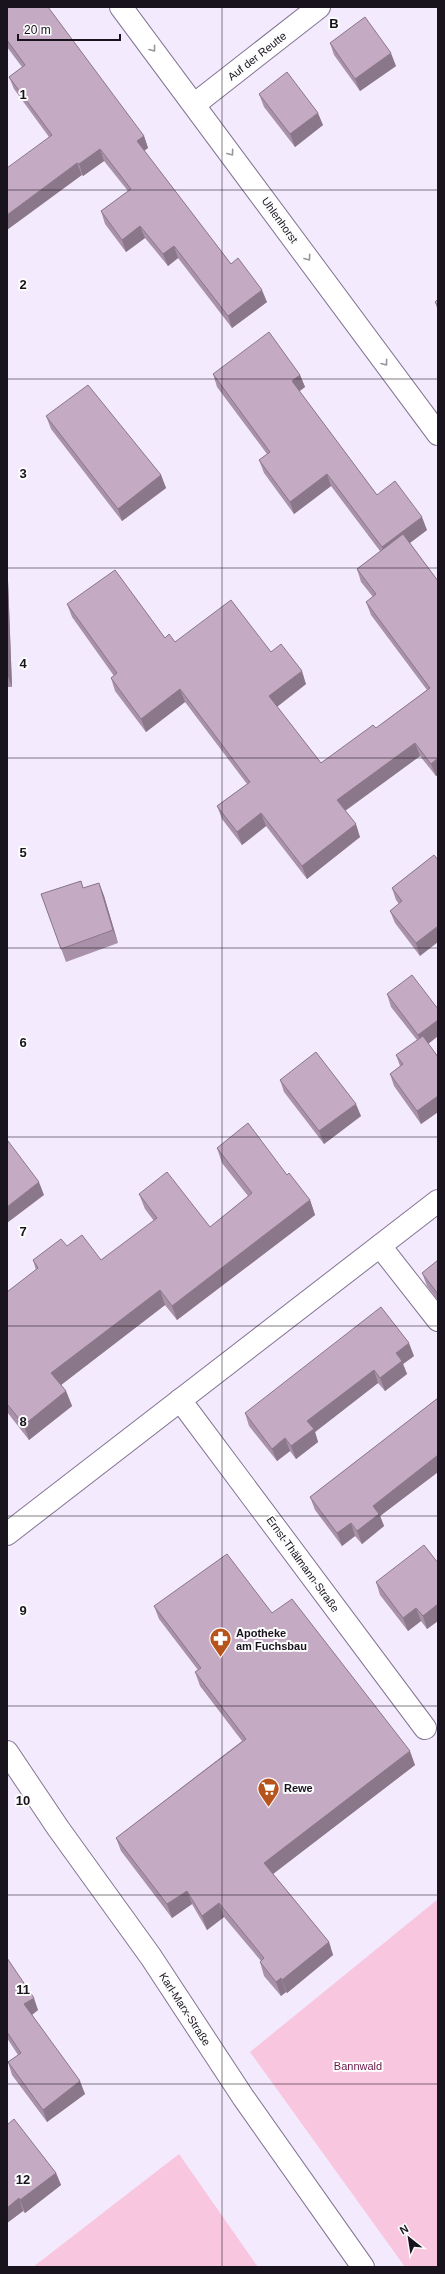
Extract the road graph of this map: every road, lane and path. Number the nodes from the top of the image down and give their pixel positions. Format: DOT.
graph roads {
  1 [pos="121,7"];
  2 [pos="319,7"];
  3 [pos="195,104"];
  4 [pos="438,434"];
  5 [pos="438,1201"];
  6 [pos="380,1246"];
  7 [pos="438,1320"];
  8 [pos="180,1400"];
  9 [pos="7,1534"];
  10 [pos="425,1728"];
  11 [pos="7,1752"];
  12 [pos="363,2267"];
  1 -- 3 [label="street, Uhlenhorst, one-way"];
  2 -- 3 [label="street, Auf der Reutte"];
  3 -- 4 [label="street, Uhlenhorst, one-way"];
  5 -- 6 [label="street"];
  6 -- 7 [label="street"];
  6 -- 8 [label="street"];
  8 -- 9 [label="street"];
  8 -- 10 [label="street, Ernst-Thälmann-Straße"];
  11 -- 12 [label="street, Karl-Marx-Straße"];
}
